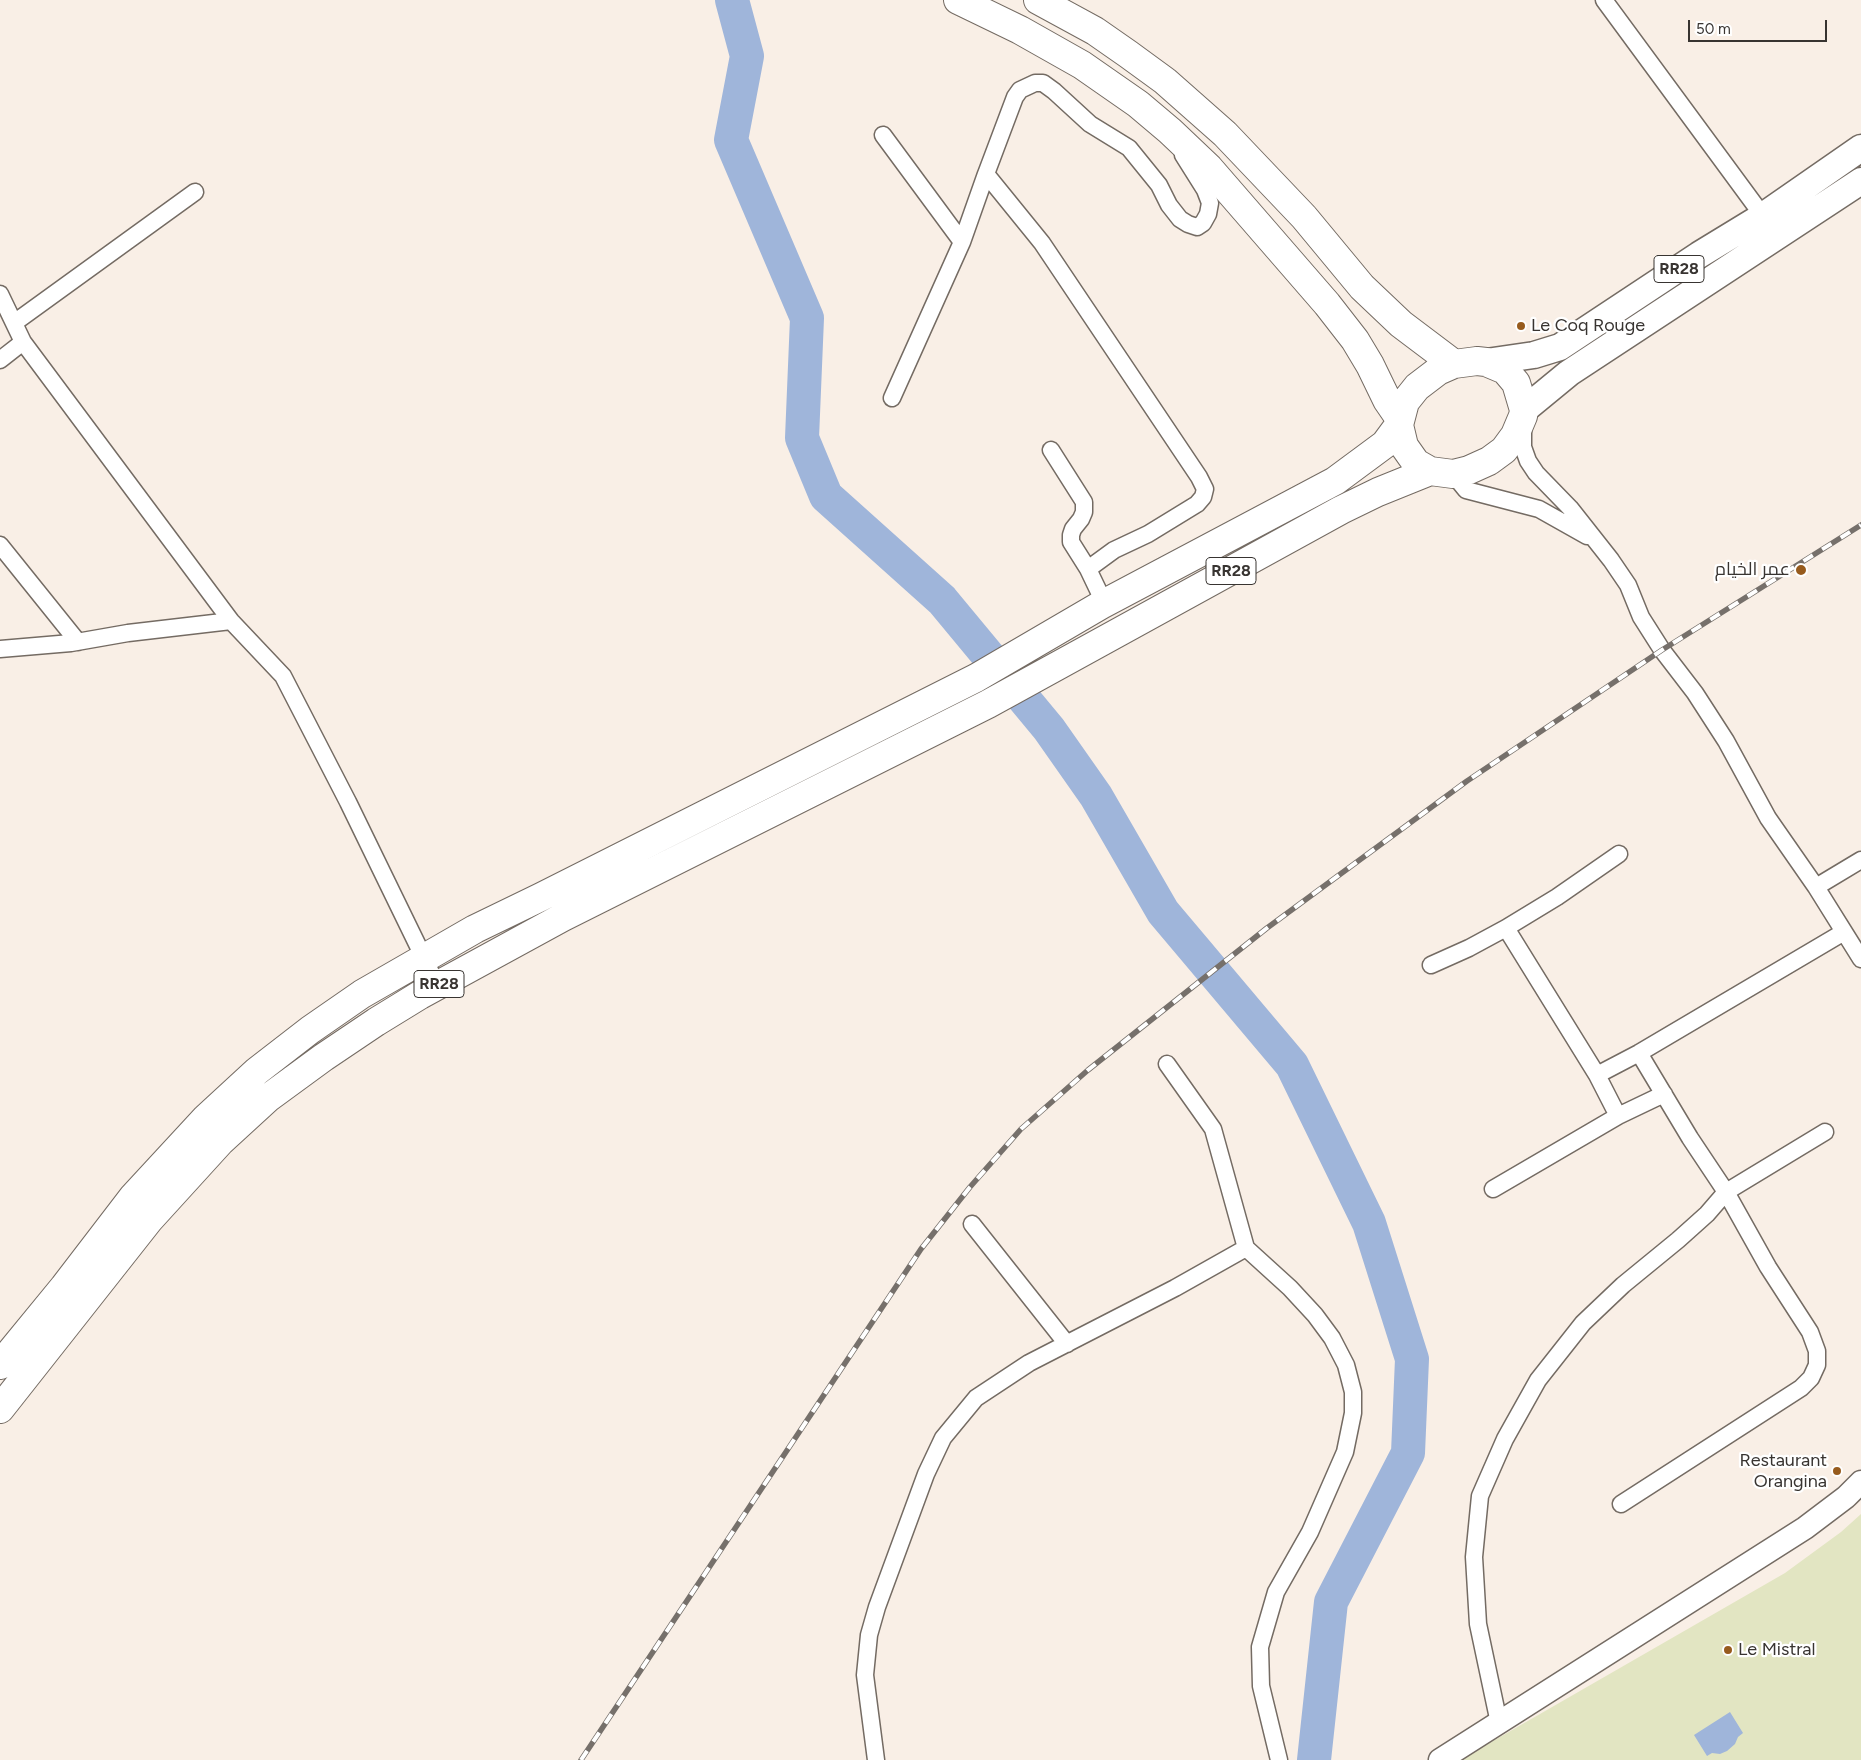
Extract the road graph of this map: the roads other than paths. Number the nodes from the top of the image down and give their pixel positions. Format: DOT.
graph roads {
  1 [pos="958,0"];
  2 [pos="1038,0"];
  3 [pos="1604,0"];
  4 [pos="1170,131"];
  5 [pos="883,134"];
  6 [pos="1861,148"];
  7 [pos="986,174"];
  8 [pos="1861,181"];
  9 [pos="194,192"];
  10 [pos="1763,216"];
  11 [pos="962,242"];
  12 [pos="0,294"];
  13 [pos="14,323"];
  14 [pos="24,342"];
  15 [pos="0,360"];
  16 [pos="1486,362"];
  17 [pos="1454,364"];
  18 [pos="892,398"];
  19 [pos="1523,413"];
  20 [pos="1399,422"];
  21 [pos="1051,450"];
  22 [pos="1441,472"];
  23 [pos="1598,542"];
  24 [pos="0,545"];
  25 [pos="1088,569"];
  26 [pos="1101,605"];
  27 [pos="231,621"];
  28 [pos="78,642"];
  29 [pos="0,649"];
  30 [pos="1619,854"];
  31 [pos="1861,860"];
  32 [pos="1816,887"];
  33 [pos="1506,928"];
  34 [pos="1844,932"];
  35 [pos="424,958"];
  36 [pos="1861,959"];
  37 [pos="1431,965"];
  38 [pos="437,986"];
  39 [pos="1639,1053"];
  40 [pos="1167,1064"];
  41 [pos="1597,1075"];
  42 [pos="1664,1094"];
  43 [pos="1618,1116"];
  44 [pos="1825,1132"];
  45 [pos="1493,1189"];
  46 [pos="1726,1192"];
  47 [pos="972,1224"];
  48 [pos="1246,1248"];
  49 [pos="1067,1344"];
  50 [pos="0,1364"];
  51 [pos="23,1380"];
  52 [pos="0,1409"];
  53 [pos="1861,1482"];
  54 [pos="1621,1504"];
  55 [pos="1499,1723"];
  56 [pos="876,1760"];
  57 [pos="1279,1760"];
  58 [pos="1440,1760"];
  1 -- 4 [label="highway"];
  2 -- 17 [label="highway"];
  3 -- 10 [label="street"];
  4 -- 7 [label="street"];
  4 -- 20 [label="highway"];
  5 -- 11 [label="street"];
  6 -- 10 [label="main road, RR28"];
  7 -- 11 [label="street"];
  7 -- 25 [label="street"];
  8 -- 19 [label="main road, RR28"];
  9 -- 13 [label="street"];
  10 -- 16 [label="main road, RR28"];
  11 -- 18 [label="street"];
  12 -- 13 [label="street"];
  13 -- 14 [label="street"];
  14 -- 15 [label="street"];
  14 -- 27 [label="street"];
  16 -- 17 [label="highway, RR28"];
  16 -- 19 [label="highway"];
  17 -- 20 [label="highway, RR28"];
  19 -- 22 [label="highway, RR28"];
  19 -- 23 [label="street"];
  20 -- 22 [label="highway"];
  20 -- 26 [label="highway, RR28"];
  21 -- 25 [label="street"];
  22 -- 23 [label="street"];
  22 -- 38 [label="highway, RR28"];
  23 -- 32 [label="street"];
  24 -- 28 [label="street"];
  25 -- 26 [label="street"];
  26 -- 35 [label="highway, RR28"];
  27 -- 28 [label="street"];
  27 -- 35 [label="street"];
  28 -- 29 [label="street"];
  30 -- 33 [label="street"];
  31 -- 32 [label="street"];
  32 -- 34 [label="street"];
  33 -- 37 [label="street"];
  33 -- 41 [label="street"];
  34 -- 36 [label="street"];
  34 -- 39 [label="street"];
  35 -- 38 [label="street"];
  35 -- 50 [label="highway, RR28"];
  38 -- 51 [label="highway, RR28"];
  39 -- 41 [label="street"];
  39 -- 42 [label="street"];
  40 -- 48 [label="street"];
  41 -- 43 [label="street"];
  42 -- 43 [label="street"];
  42 -- 46 [label="street"];
  43 -- 45 [label="street"];
  44 -- 46 [label="street"];
  46 -- 54 [label="street"];
  46 -- 55 [label="street"];
  47 -- 49 [label="street"];
  48 -- 49 [label="street"];
  48 -- 57 [label="street"];
  49 -- 56 [label="street"];
  50 -- 51 [label="street"];
  51 -- 52 [label="highway, RR28"];
  53 -- 55 [label="street"];
  55 -- 58 [label="street"];
}
